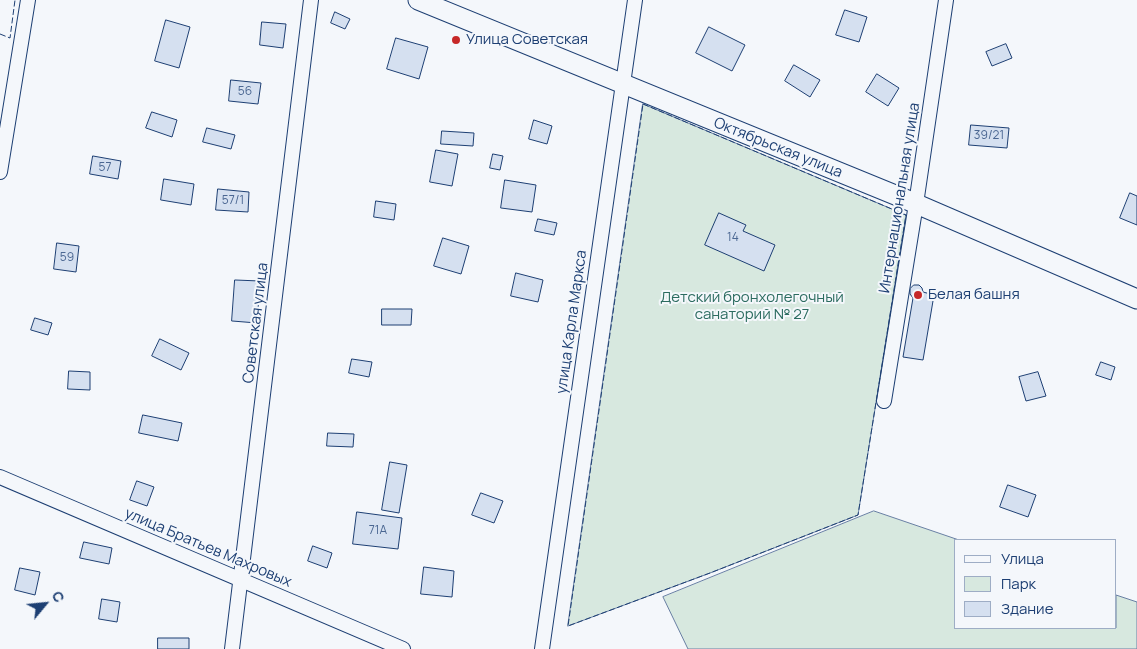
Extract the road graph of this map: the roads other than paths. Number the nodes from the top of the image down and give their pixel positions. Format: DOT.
graph roads {
  1 [pos="28,0"];
  2 [pos="311,0"];
  3 [pos="418,0"];
  4 [pos="635,0"];
  5 [pos="946,0"];
  6 [pos="622,84"];
  7 [pos="0,172"];
  8 [pos="916,204"];
  9 [pos="1137,299"];
  10 [pos="884,401"];
  11 [pos="0,476"];
  12 [pos="241,580"];
  13 [pos="232,649"];
  14 [pos="403,649"];
  15 [pos="542,649"];
  1 -- 7 [label="street"];
  2 -- 12 [label="street, Советская улица"];
  3 -- 6 [label="main road, Октябрьская улица"];
  4 -- 6 [label="street, улица Карла Маркса"];
  5 -- 8 [label="street, Интернациональная улица"];
  6 -- 8 [label="main road, Октябрьская улица"];
  6 -- 15 [label="street, улица Карла Маркса"];
  8 -- 9 [label="main road, Октябрьская улица"];
  8 -- 10 [label="street, Интернациональная улица"];
  11 -- 12 [label="street, улица Братьев Махровых"];
  12 -- 13 [label="street, Советская улица"];
  12 -- 14 [label="street, улица Братьев Махровых"];
}
